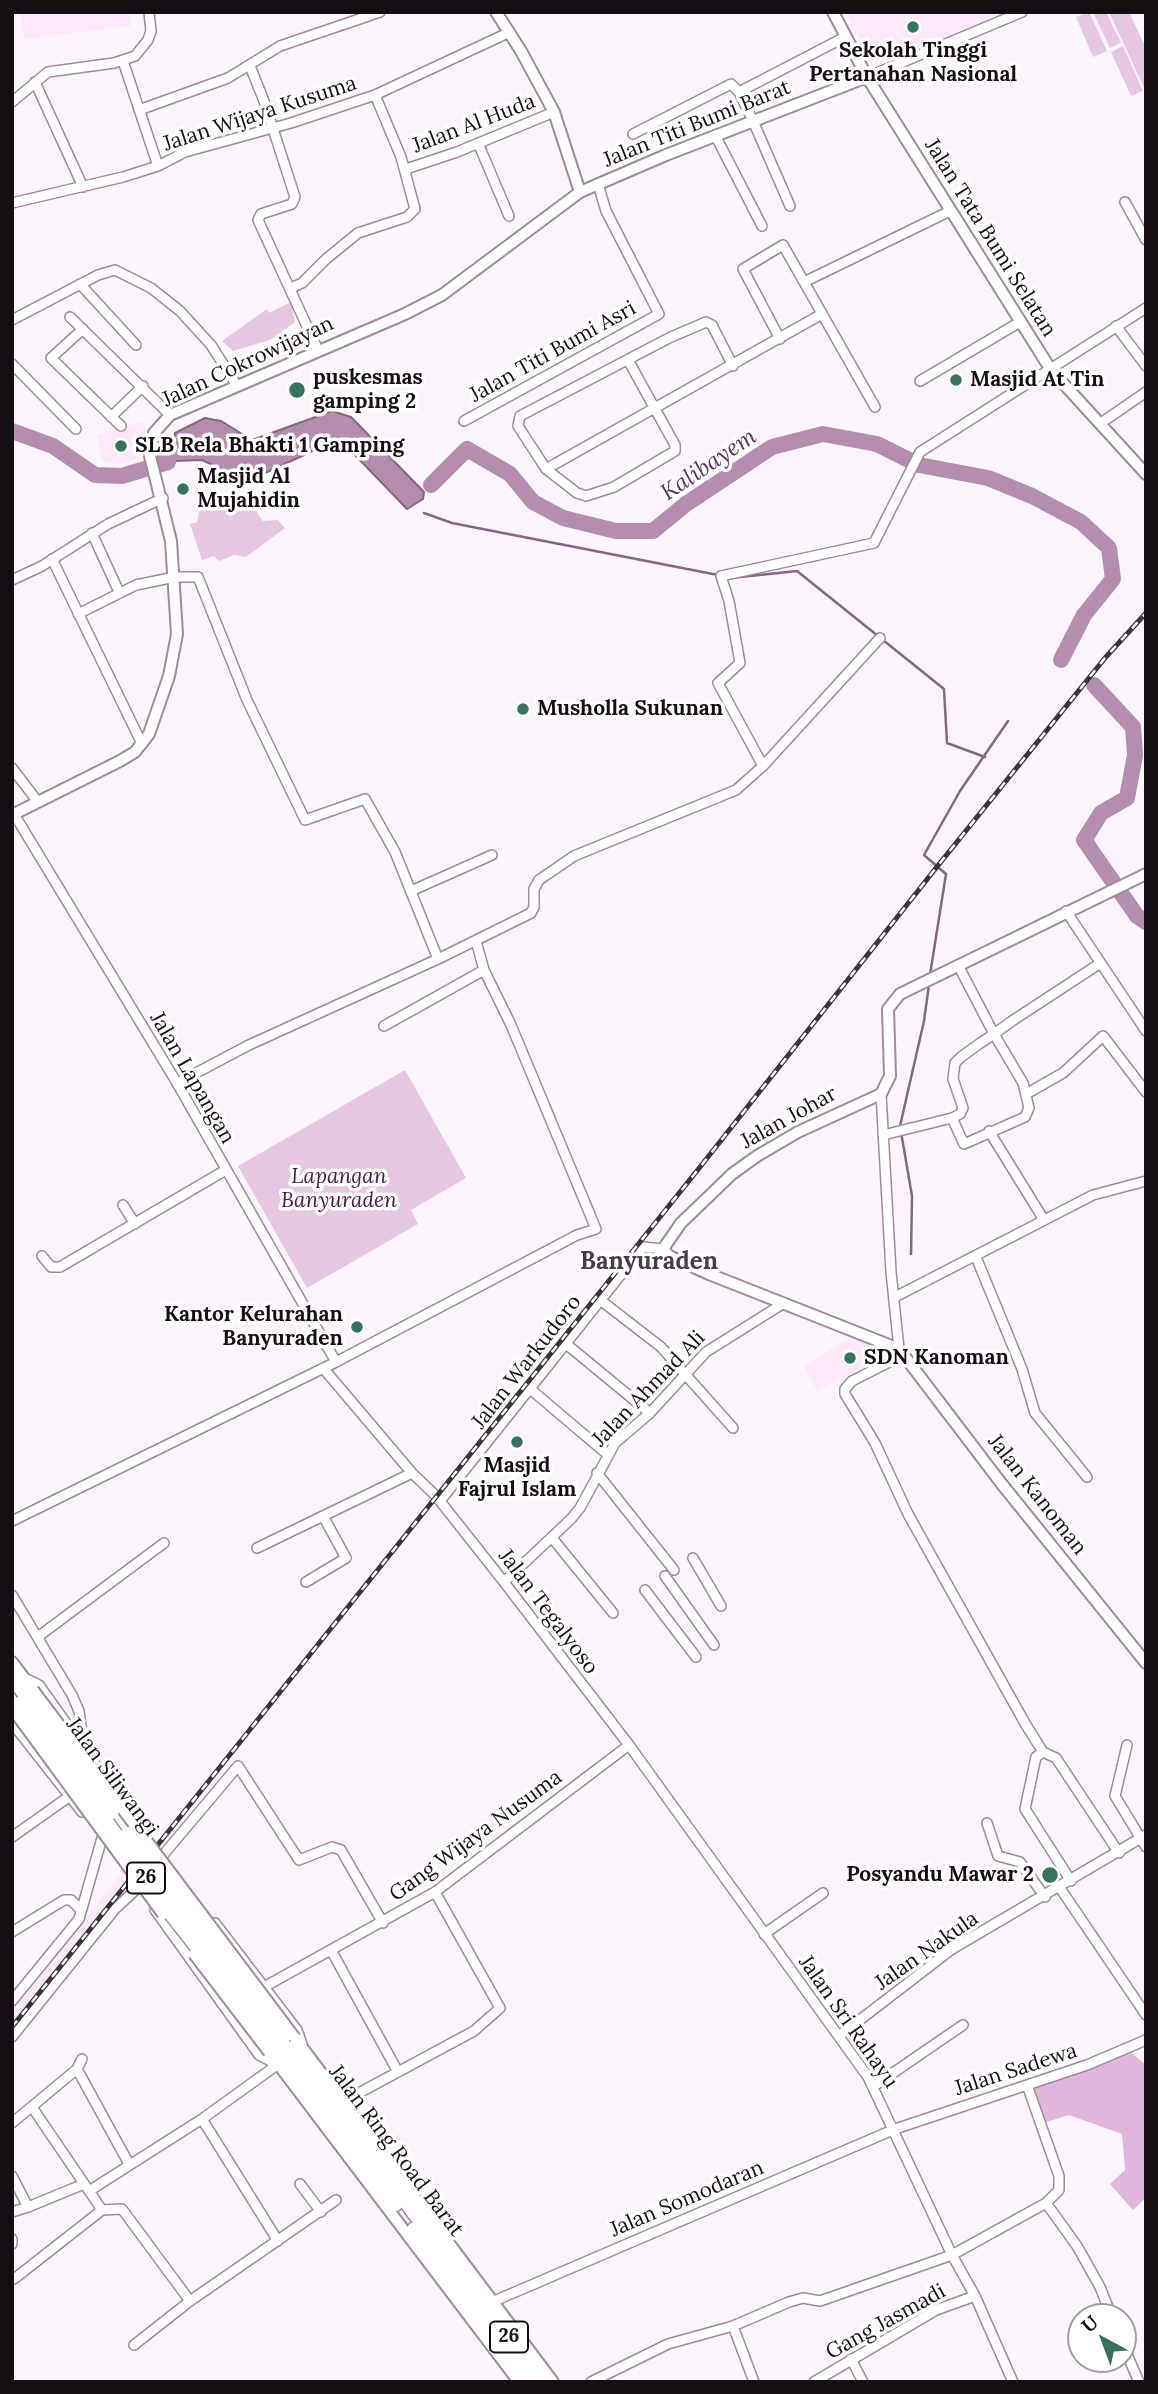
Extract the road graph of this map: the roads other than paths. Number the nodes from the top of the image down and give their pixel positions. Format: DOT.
graph roads {
  1 [pos="149,12"];
  2 [pos="380,12"];
  3 [pos="496,12"];
  4 [pos="833,12"];
  5 [pos="1022,12"];
  6 [pos="510,33"];
  7 [pos="845,37"];
  8 [pos="123,61"];
  9 [pos="250,66"];
  10 [pos="867,78"];
  11 [pos="35,82"];
  12 [pos="738,92"];
  13 [pos="374,95"];
  14 [pos="12,102"];
  15 [pos="139,110"];
  16 [pos="554,111"];
  17 [pos="753,121"];
  18 [pos="272,129"];
  19 [pos="634,134"];
  20 [pos="715,135"];
  21 [pos="478,143"];
  22 [pos="158,166"];
  23 [pos="405,169"];
  24 [pos="598,184"];
  25 [pos="83,187"];
  26 [pos="580,192"];
  27 [pos="1125,202"];
  28 [pos="12,203"];
  29 [pos="790,206"];
  30 [pos="950,211"];
  31 [pos="509,216"];
  32 [pos="762,226"];
  33 [pos="778,235"];
  34 [pos="1146,240"];
  35 [pos="783,245"];
  36 [pos="804,282"];
  37 [pos="80,284"];
  38 [pos="291,288"];
  39 [pos="1146,308"];
  40 [pos="822,314"];
  41 [pos="70,317"];
  42 [pos="12,320"];
  43 [pos="1020,322"];
  44 [pos="1116,326"];
  45 [pos="83,329"];
  46 [pos="780,339"];
  47 [pos="136,345"];
  48 [pos="317,350"];
  49 [pos="628,360"];
  50 [pos="12,364"];
  51 [pos="733,366"];
  52 [pos="1146,366"];
  53 [pos="1051,370"];
  54 [pos="920,381"];
  55 [pos="143,386"];
  56 [pos="237,386"];
  57 [pos="1146,392"];
  58 [pos="875,408"];
  59 [pos="655,409"];
  60 [pos="170,415"];
  61 [pos="111,417"];
  62 [pos="464,421"];
  63 [pos="1101,423"];
  64 [pos="121,426"];
  65 [pos="76,429"];
  66 [pos="546,469"];
  67 [pos="1145,473"];
  68 [pos="163,499"];
  69 [pos="92,533"];
  70 [pos="52,559"];
  71 [pos="175,577"];
  72 [pos="12,580"];
  73 [pos="119,592"];
  74 [pos="78,614"];
  75 [pos="880,638"];
  76 [pos="142,744"];
  77 [pos="762,766"];
  78 [pos="12,768"];
  79 [pos="38,802"];
  80 [pos="13,815"];
  81 [pos="492,855"];
  82 [pos="1141,877"];
  83 [pos="411,891"];
  84 [pos="1066,911"];
  85 [pos="476,941"];
  86 [pos="438,959"];
  87 [pos="1099,964"];
  88 [pos="958,965"];
  89 [pos="484,970"];
  90 [pos="384,1026"];
  91 [pos="1146,1031"];
  92 [pos="994,1034"];
  93 [pos="177,1083"];
  94 [pos="1144,1087"];
  95 [pos="881,1094"];
  96 [pos="1026,1094"];
  97 [pos="952,1118"];
  98 [pos="989,1131"];
  99 [pos="883,1135"];
  100 [pos="224,1171"];
  101 [pos="1146,1181"];
  102 [pos="123,1205"];
  103 [pos="1044,1220"];
  104 [pos="135,1224"];
  105 [pos="663,1249"];
  106 [pos="42,1256"];
  107 [pos="976,1257"];
  108 [pos="895,1297"];
  109 [pos="599,1299"];
  110 [pos="784,1303"];
  111 [pos="565,1343"];
  112 [pos="901,1352"];
  113 [pos="336,1362"];
  114 [pos="323,1368"];
  115 [pos="686,1373"];
  116 [pos="528,1388"];
  117 [pos="650,1413"];
  118 [pos="733,1428"];
  119 [pos="607,1454"];
  120 [pos="412,1473"];
  121 [pos="597,1473"];
  122 [pos="1087,1477"];
  123 [pos="440,1501"];
  124 [pos="323,1516"];
  125 [pos="12,1521"];
  126 [pos="553,1539"];
  127 [pos="164,1543"];
  128 [pos="257,1548"];
  129 [pos="693,1559"];
  130 [pos="306,1582"];
  131 [pos="504,1582"];
  132 [pos="645,1590"];
  133 [pos="12,1595"];
  134 [pos="721,1606"];
  135 [pos="613,1613"];
  136 [pos="39,1636"];
  137 [pos="714,1645"];
  138 [pos="696,1657"];
  139 [pos="12,1662"];
  140 [pos="1146,1663"];
  141 [pos="18,1676"];
  142 [pos="21,1698"];
  143 [pos="12,1723"];
  144 [pos="629,1745"];
  145 [pos="1127,1745"];
  146 [pos="85,1749"];
  147 [pos="1043,1752"];
  148 [pos="70,1796"];
  149 [pos="987,1823"];
  150 [pos="12,1837"];
  151 [pos="102,1838"];
  152 [pos="1144,1841"];
  153 [pos="1119,1853"];
  154 [pos="161,1856"];
  155 [pos="1071,1881"];
  156 [pos="1060,1888"];
  157 [pos="140,1889"];
  158 [pos="435,1892"];
  159 [pos="823,1893"];
  160 [pos="1045,1897"];
  161 [pos="81,1910"];
  162 [pos="383,1923"];
  163 [pos="12,1932"];
  164 [pos="764,1934"];
  165 [pos="331,1950"];
  166 [pos="264,1987"];
  167 [pos="12,2001"];
  168 [pos="1146,2015"];
  169 [pos="963,2025"];
  170 [pos="839,2036"];
  171 [pos="12,2037"];
  172 [pos="1146,2040"];
  173 [pos="285,2052"];
  174 [pos="82,2059"];
  175 [pos="77,2069"];
  176 [pos="398,2072"];
  177 [pos="1027,2085"];
  178 [pos="874,2086"];
  179 [pos="344,2101"];
  180 [pos="32,2107"];
  181 [pos="202,2119"];
  182 [pos="12,2123"];
  183 [pos="895,2129"];
  184 [pos="129,2165"];
  185 [pos="12,2176"];
  186 [pos="300,2184"];
  187 [pos="86,2188"];
  188 [pos="336,2200"];
  189 [pos="1046,2203"];
  190 [pos="28,2207"];
  191 [pos="102,2210"];
  192 [pos="12,2212"];
  193 [pos="321,2212"];
  194 [pos="407,2227"];
  195 [pos="278,2241"];
  196 [pos="952,2255"];
  197 [pos="14,2279"];
  198 [pos="471,2296"];
  199 [pos="975,2296"];
  200 [pos="190,2301"];
  201 [pos="492,2302"];
  202 [pos="1106,2303"];
  203 [pos="733,2326"];
  204 [pos="134,2345"];
  205 [pos="528,2355"];
  206 [pos="851,2360"];
  207 [pos="519,2382"];
  208 [pos="529,2382"];
  209 [pos="542,2382"];
  210 [pos="553,2382"];
  211 [pos="591,2382"];
  212 [pos="754,2382"];
  213 [pos="814,2382"];
  214 [pos="863,2382"];
  215 [pos="1013,2382"];
  1 -- 8 [label="street"];
  2 -- 9 [label="street"];
  3 -- 6 [label="street"];
  4 -- 7 [label="street, Jalan Tata Bumi Selatan"];
  5 -- 10 [label="street"];
  6 -- 13 [label="street, Jalan Wijaya Kusuma"];
  6 -- 16 [label="street"];
  7 -- 10 [label="street, Jalan Tata Bumi Selatan"];
  7 -- 12 [label="street"];
  8 -- 11 [label="street"];
  8 -- 15 [label="street"];
  9 -- 15 [label="street"];
  9 -- 18 [label="street"];
  10 -- 17 [label="street, Jalan Titi Bumi Barat"];
  10 -- 30 [label="street, Jalan Tata Bumi Selatan"];
  11 -- 14 [label="street"];
  11 -- 25 [label="street"];
  12 -- 17 [label="street"];
  12 -- 19 [label="street"];
  13 -- 18 [label="street, Jalan Wijaya Kusuma"];
  13 -- 23 [label="street"];
  15 -- 22 [label="street"];
  16 -- 21 [label="street, Jalan Al Huda"];
  16 -- 26 [label="street"];
  17 -- 20 [label="street, Jalan Titi Bumi Barat"];
  17 -- 29 [label="street"];
  18 -- 22 [label="street, Jalan Wijaya Kusuma"];
  18 -- 38 [label="street"];
  20 -- 24 [label="street, Jalan Titi Bumi Barat"];
  20 -- 32 [label="street"];
  21 -- 23 [label="street, Jalan Al Huda"];
  21 -- 31 [label="street"];
  22 -- 25 [label="street, Jalan Wijaya Kusuma"];
  23 -- 38 [label="street"];
  24 -- 26 [label="street, Jalan Titi Bumi Barat"];
  24 -- 62 [label="street, Jalan Titi Bumi Asri"];
  25 -- 28 [label="street, Jalan Wijaya Kusuma"];
  26 -- 48 [label="street, Jalan Cokrowijayan"];
  27 -- 34 [label="street"];
  30 -- 36 [label="street"];
  30 -- 43 [label="street, Jalan Tata Bumi Selatan"];
  33 -- 35 [label="street"];
  35 -- 36 [label="street"];
  35 -- 46 [label="street"];
  36 -- 40 [label="street"];
  37 -- 42 [label="street"];
  37 -- 47 [label="street"];
  37 -- 56 [label="street"];
  38 -- 48 [label="street"];
  39 -- 44 [label="street"];
  40 -- 46 [label="street"];
  40 -- 58 [label="street"];
  41 -- 45 [label="street"];
  43 -- 53 [label="street, Jalan Tata Bumi Selatan"];
  43 -- 54 [label="street"];
  44 -- 52 [label="street"];
  44 -- 53 [label="street"];
  45 -- 55 [label="street"];
  45 -- 61 [label="street"];
  46 -- 51 [label="street"];
  48 -- 56 [label="street, Jalan Cokrowijayan"];
  49 -- 51 [label="street"];
  49 -- 59 [label="street"];
  49 -- 66 [label="street"];
  50 -- 65 [label="street"];
  51 -- 59 [label="street"];
  53 -- 63 [label="street, Jalan Tata Bumi Selatan"];
  53 -- 77 [label="street"];
  55 -- 60 [label="street"];
  55 -- 61 [label="street"];
  56 -- 60 [label="street, Jalan Cokrowijayan"];
  57 -- 63 [label="street"];
  59 -- 66 [label="street"];
  59 -- 66 [label="street"];
  60 -- 68 [label="street, Jalan Cokrowijayan"];
  61 -- 64 [label="street"];
  63 -- 67 [label="street, Jalan Tata Bumi Selatan"];
  68 -- 69 [label="street"];
  68 -- 71 [label="street, Jalan Cokrowijayan"];
  69 -- 70 [label="street"];
  69 -- 73 [label="street"];
  70 -- 72 [label="street"];
  70 -- 74 [label="street"];
  71 -- 73 [label="street"];
  71 -- 76 [label="street, Jalan Cokrowijayan"];
  71 -- 83 [label="street"];
  73 -- 74 [label="street"];
  74 -- 76 [label="street"];
  75 -- 77 [label="street"];
  76 -- 79 [label="street"];
  77 -- 85 [label="street"];
  78 -- 79 [label="street"];
  79 -- 80 [label="street"];
  80 -- 93 [label="street, Jalan Lapangan"];
  81 -- 83 [label="street"];
  82 -- 84 [label="street"];
  83 -- 86 [label="street"];
  84 -- 87 [label="street"];
  84 -- 88 [label="street"];
  85 -- 86 [label="street"];
  85 -- 89 [label="street"];
  86 -- 93 [label="street"];
  87 -- 91 [label="street"];
  87 -- 92 [label="street"];
  88 -- 92 [label="street"];
  88 -- 95 [label="street"];
  89 -- 90 [label="street"];
  89 -- 113 [label="street"];
  92 -- 96 [label="street"];
  92 -- 97 [label="street"];
  93 -- 100 [label="street, Jalan Lapangan"];
  94 -- 96 [label="street"];
  95 -- 99 [label="street"];
  95 -- 105 [label="street, Jalan Johar"];
  96 -- 98 [label="street"];
  97 -- 98 [label="street"];
  97 -- 99 [label="street"];
  98 -- 103 [label="street"];
  99 -- 108 [label="street"];
  100 -- 104 [label="street"];
  100 -- 113 [label="street, Jalan Lapangan"];
  101 -- 103 [label="street"];
  102 -- 104 [label="street"];
  103 -- 107 [label="street"];
  104 -- 106 [label="street"];
  105 -- 109 [label="street, Jalan Warkudoro"];
  105 -- 110 [label="street"];
  107 -- 108 [label="street"];
  107 -- 122 [label="street"];
  108 -- 112 [label="street"];
  109 -- 111 [label="street, Jalan Warkudoro"];
  109 -- 115 [label="street"];
  110 -- 112 [label="street"];
  110 -- 115 [label="street, Jalan Ahmad Ali"];
  111 -- 116 [label="street, Jalan Warkudoro"];
  111 -- 117 [label="street"];
  112 -- 140 [label="street, Jalan Kanoman"];
  112 -- 147 [label="street"];
  113 -- 114 [label="street"];
  114 -- 120 [label="street, Jalan Tegalyoso"];
  114 -- 125 [label="street"];
  115 -- 117 [label="street, Jalan Ahmad Ali"];
  115 -- 118 [label="street"];
  116 -- 119 [label="street"];
  116 -- 123 [label="street, Jalan Warkudoro"];
  117 -- 119 [label="street, Jalan Ahmad Ali"];
  119 -- 121 [label="street, Jalan Ahmad Ali"];
  120 -- 123 [label="street, Jalan Tegalyoso"];
  120 -- 124 [label="street"];
  121 -- 126 [label="street, Jalan Ahmad Ali"];
  121 -- 137 [label="street"];
  123 -- 131 [label="street, Jalan Tegalyoso"];
  124 -- 128 [label="street"];
  124 -- 130 [label="street"];
  126 -- 131 [label="street, Jalan Ahmad Ali"];
  126 -- 135 [label="street"];
  127 -- 136 [label="street"];
  129 -- 134 [label="street"];
  131 -- 144 [label="street, Jalan Tegalyoso"];
  132 -- 138 [label="street"];
  133 -- 136 [label="street"];
  136 -- 146 [label="street"];
  139 -- 141 [label="street"];
  141 -- 142 [label="highway, Jalan Siliwangi / 26"];
  141 -- 146 [label="street"];
  142 -- 173 [label="highway, Jalan Siliwangi / 26, bridge"];
  143 -- 148 [label="street"];
  144 -- 158 [label="street, Gang Wijaya Nusuma"];
  144 -- 164 [label="street, Jalan Sri Rahayu"];
  145 -- 152 [label="street"];
  146 -- 151 [label="street"];
  147 -- 153 [label="street"];
  147 -- 155 [label="street"];
  148 -- 150 [label="street"];
  148 -- 151 [label="street"];
  149 -- 160 [label="street"];
  151 -- 161 [label="street"];
  152 -- 153 [label="street, Jalan Nakula"];
  153 -- 155 [label="street, Jalan Nakula"];
  154 -- 157 [label="street"];
  154 -- 162 [label="street"];
  154 -- 166 [label="street"];
  155 -- 156 [label="street, Jalan Nakula"];
  156 -- 160 [label="street, Jalan Nakula"];
  156 -- 168 [label="street"];
  157 -- 171 [label="street"];
  157 -- 173 [label="street"];
  158 -- 162 [label="street, Gang Wijaya Nusuma"];
  158 -- 176 [label="street"];
  159 -- 164 [label="street"];
  160 -- 170 [label="street, Jalan Nakula"];
  161 -- 163 [label="street"];
  161 -- 167 [label="street"];
  162 -- 165 [label="street, Gang Wijaya Nusuma"];
  164 -- 170 [label="street, Jalan Sri Rahayu"];
  165 -- 166 [label="street, Gang Wijaya Nusuma"];
  165 -- 176 [label="street"];
  166 -- 173 [label="street"];
  169 -- 178 [label="street"];
  170 -- 178 [label="street, Jalan Sri Rahayu"];
  172 -- 177 [label="street, Jalan Sadewa"];
  173 -- 179 [label="street"];
  173 -- 181 [label="street"];
  173 -- 194 [label="highway, Jalan Ring Road Barat / 26"];
  173 -- 198 [label="highway, Jalan Ring Road Barat / 26"];
  174 -- 175 [label="street"];
  175 -- 180 [label="street"];
  175 -- 184 [label="street"];
  176 -- 179 [label="street"];
  177 -- 183 [label="street, Jalan Sadewa"];
  177 -- 189 [label="street"];
  178 -- 183 [label="street, Jalan Sri Rahayu"];
  179 -- 201 [label="street"];
  180 -- 182 [label="street"];
  180 -- 187 [label="street"];
  181 -- 184 [label="street"];
  181 -- 195 [label="street"];
  183 -- 196 [label="street, Jalan Sri Rahayu"];
  183 -- 201 [label="street, Jalan Somodaran"];
  184 -- 187 [label="street"];
  185 -- 190 [label="street"];
  186 -- 193 [label="street"];
  187 -- 190 [label="street"];
  187 -- 191 [label="street"];
  188 -- 193 [label="street"];
  189 -- 196 [label="street"];
  189 -- 202 [label="street"];
  190 -- 192 [label="street"];
  191 -- 197 [label="street"];
  191 -- 200 [label="street"];
  193 -- 195 [label="street"];
  194 -- 198 [label="highway, Jalan Ring Road Barat / 26"];
  194 -- 207 [label="street"];
  195 -- 200 [label="street"];
  196 -- 199 [label="street, Jalan Sri Rahayu"];
  196 -- 203 [label="street"];
  198 -- 205 [label="highway, 26"];
  198 -- 208 [label="highway, 26"];
  199 -- 206 [label="street, Gang Jasmadi"];
  199 -- 215 [label="street, Jalan Sri Rahayu"];
  200 -- 204 [label="street"];
  201 -- 205 [label="street"];
  203 -- 211 [label="street"];
  203 -- 212 [label="street"];
  205 -- 209 [label="highway, 26"];
  205 -- 210 [label="street"];
  206 -- 213 [label="street, Gang Jasmadi"];
  206 -- 214 [label="street"];
}
